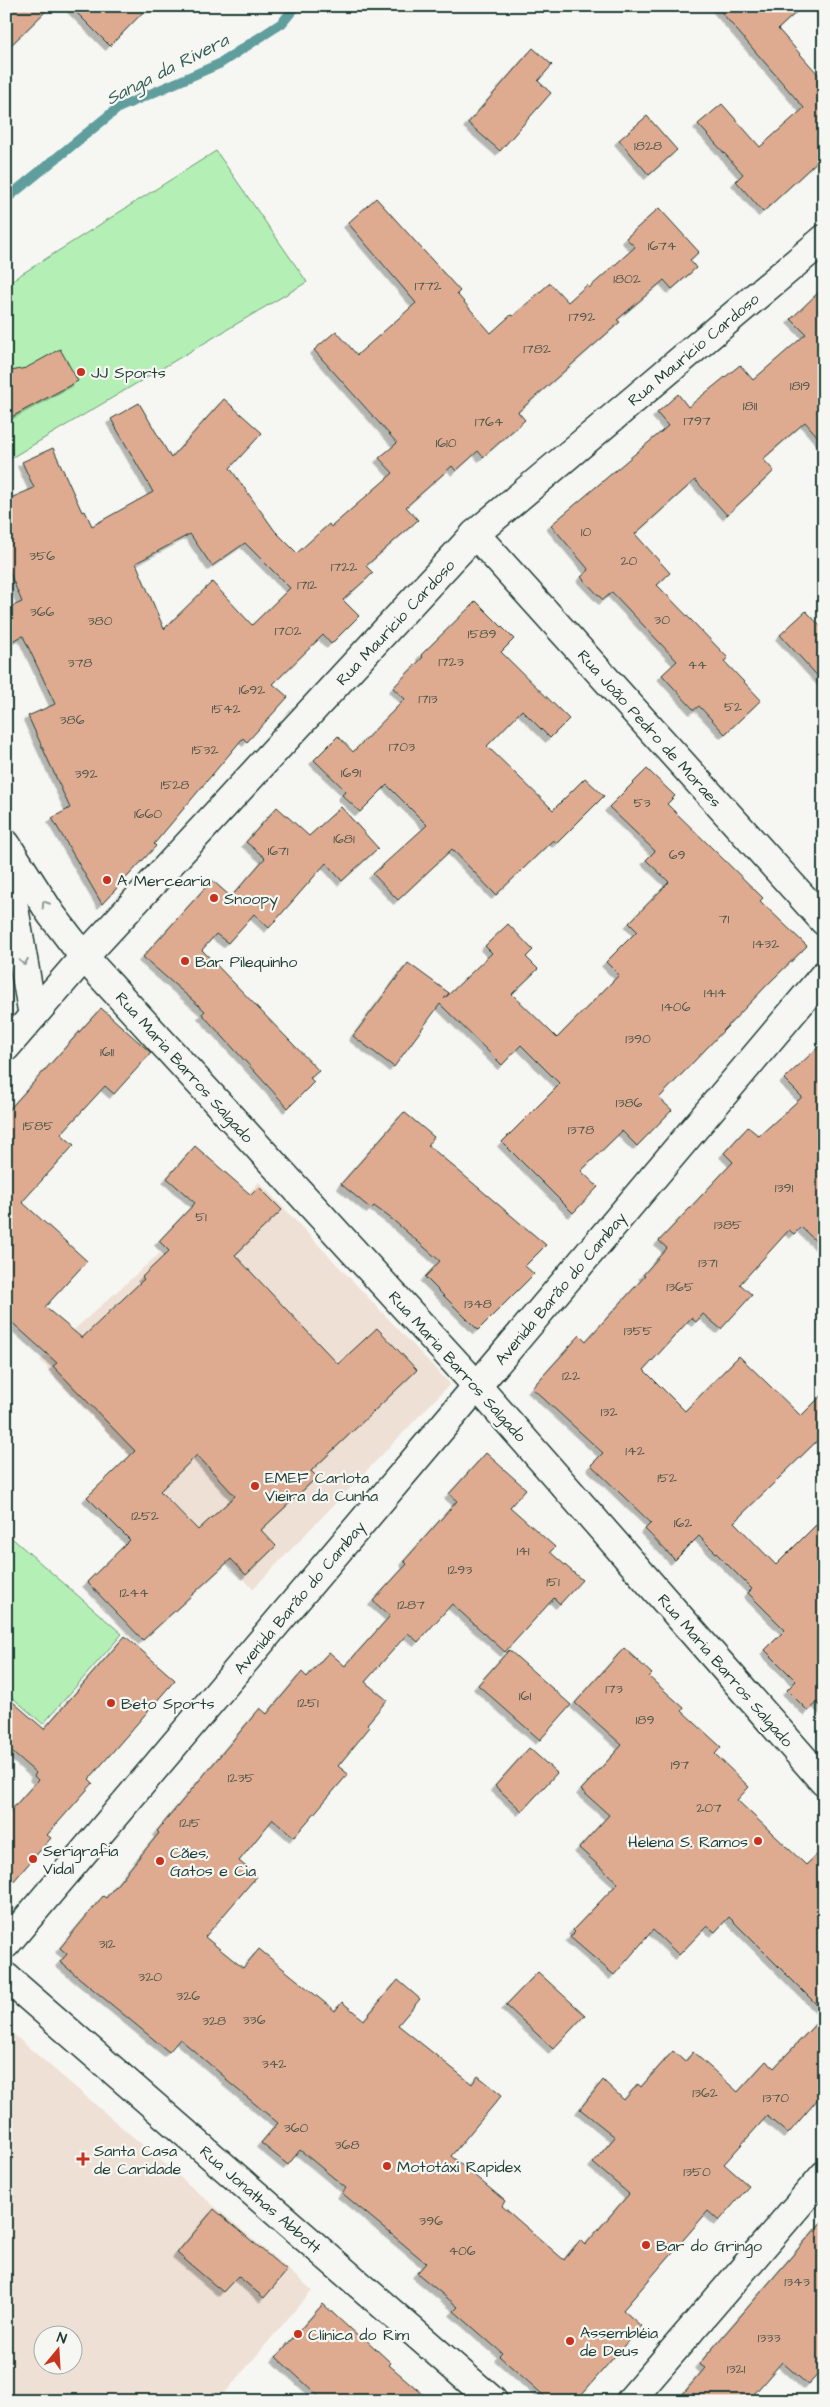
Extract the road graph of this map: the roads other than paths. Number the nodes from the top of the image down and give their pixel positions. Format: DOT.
graph roads {
  1 [pos="824,238"];
  2 [pos="476,534"];
  3 [pos="6,844"];
  4 [pos="6,862"];
  5 [pos="824,921"];
  6 [pos="84,957"];
  7 [pos="824,975"];
  8 [pos="33,1016"];
  9 [pos="6,1048"];
  10 [pos="477,1386"];
  11 [pos="824,1782"];
  12 [pos="6,1944"];
  13 [pos="6,1977"];
  14 [pos="824,2174"];
  15 [pos="493,2401"];
  16 [pos="630,2401"];
  1 -- 2 [label="street, Rua Maurício Cardoso"];
  2 -- 5 [label="street, Rua João Pedro de Moraes"];
  2 -- 6 [label="street, Rua Maurício Cardoso"];
  6 -- 3 [label="street, Rua Maria Barros Salgado, one-way"];
  4 -- 8 [label="street, one-way"];
  6 -- 8 [label="street, Rua Maurício Cardoso"];
  6 -- 10 [label="street, Rua Maria Barros Salgado"];
  7 -- 10 [label="street, Avenida Barão do Cambay"];
  8 -- 9 [label="street, Rua Maurício Cardoso"];
  10 -- 11 [label="street, Rua Maria Barros Salgado"];
  10 -- 12 [label="street, Avenida Barão do Cambay"];
  13 -- 15 [label="street, Rua Jonathas Abbott"];
  14 -- 16 [label="street"];
}
